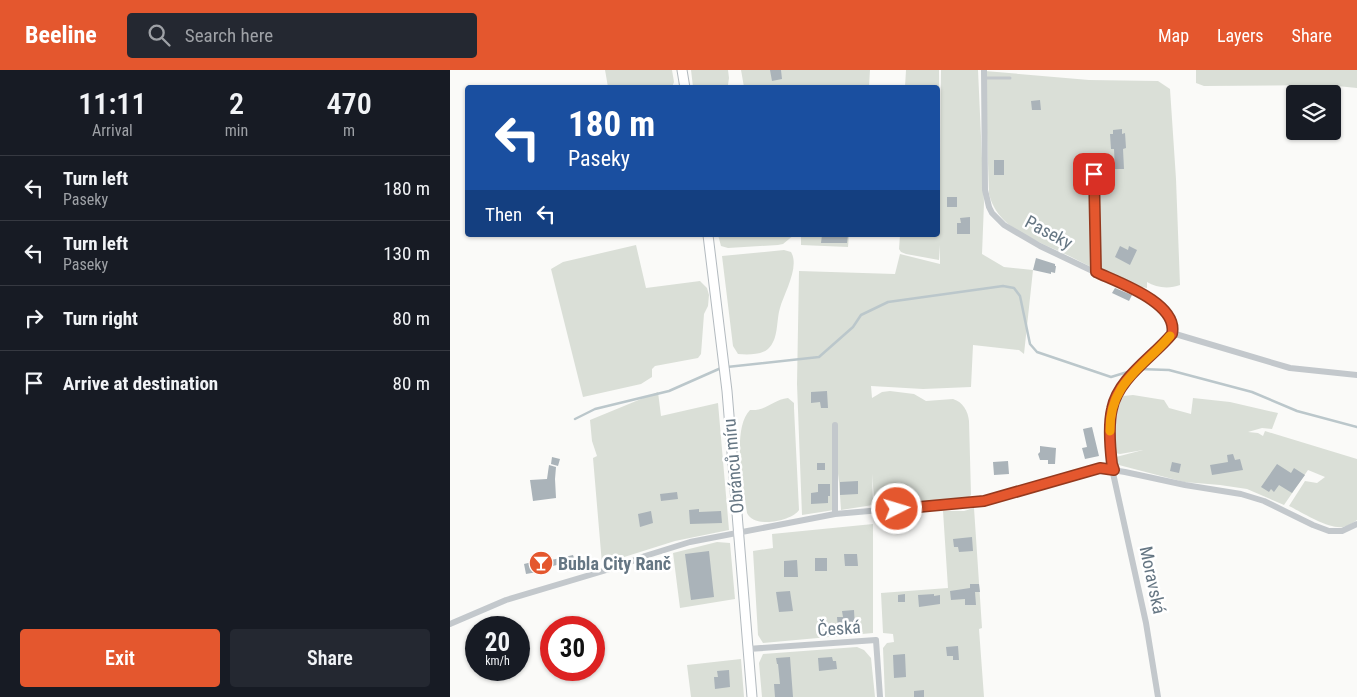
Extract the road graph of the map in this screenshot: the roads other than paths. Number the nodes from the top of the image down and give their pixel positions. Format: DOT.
graph roads {
  1 [pos="682,70"];
  2 [pos="984,70"];
  3 [pos="984,78"];
  4 [pos="1010,78"];
  5 [pos="684,85"];
  6 [pos="1094,174"];
  7 [pos="708,237"];
  8 [pos="1096,272"];
  9 [pos="1172,334"];
  10 [pos="1357,375"];
  11 [pos="835,425"];
  12 [pos="1114,470"];
  13 [pos="835,514"];
  14 [pos="1357,524"];
  15 [pos="739,532"];
  16 [pos="450,624"];
  17 [pos="748,650"];
  18 [pos="752,697"];
  19 [pos="880,697"];
  20 [pos="1158,697"];
  1 -- 5 [label="main road"];
  2 -- 3 [label="street, Paseky"];
  3 -- 4 [label="lane"];
  3 -- 8 [label="street, Paseky"];
  6 -- 8 [label="lane"];
  7 -- 15 [label="main road, Obránců míru"];
  8 -- 9 [label="street, Paseky"];
  9 -- 10 [label="street"];
  9 -- 12 [label="street"];
  11 -- 13 [label="street"];
  12 -- 13 [label="street"];
  12 -- 14 [label="street"];
  12 -- 20 [label="street, Moravská"];
  13 -- 15 [label="street"];
  15 -- 16 [label="street"];
  15 -- 17 [label="main road, Obránců míru"];
  17 -- 18 [label="main road, Obránců míru"];
  17 -- 19 [label="street, Česká"];
}
